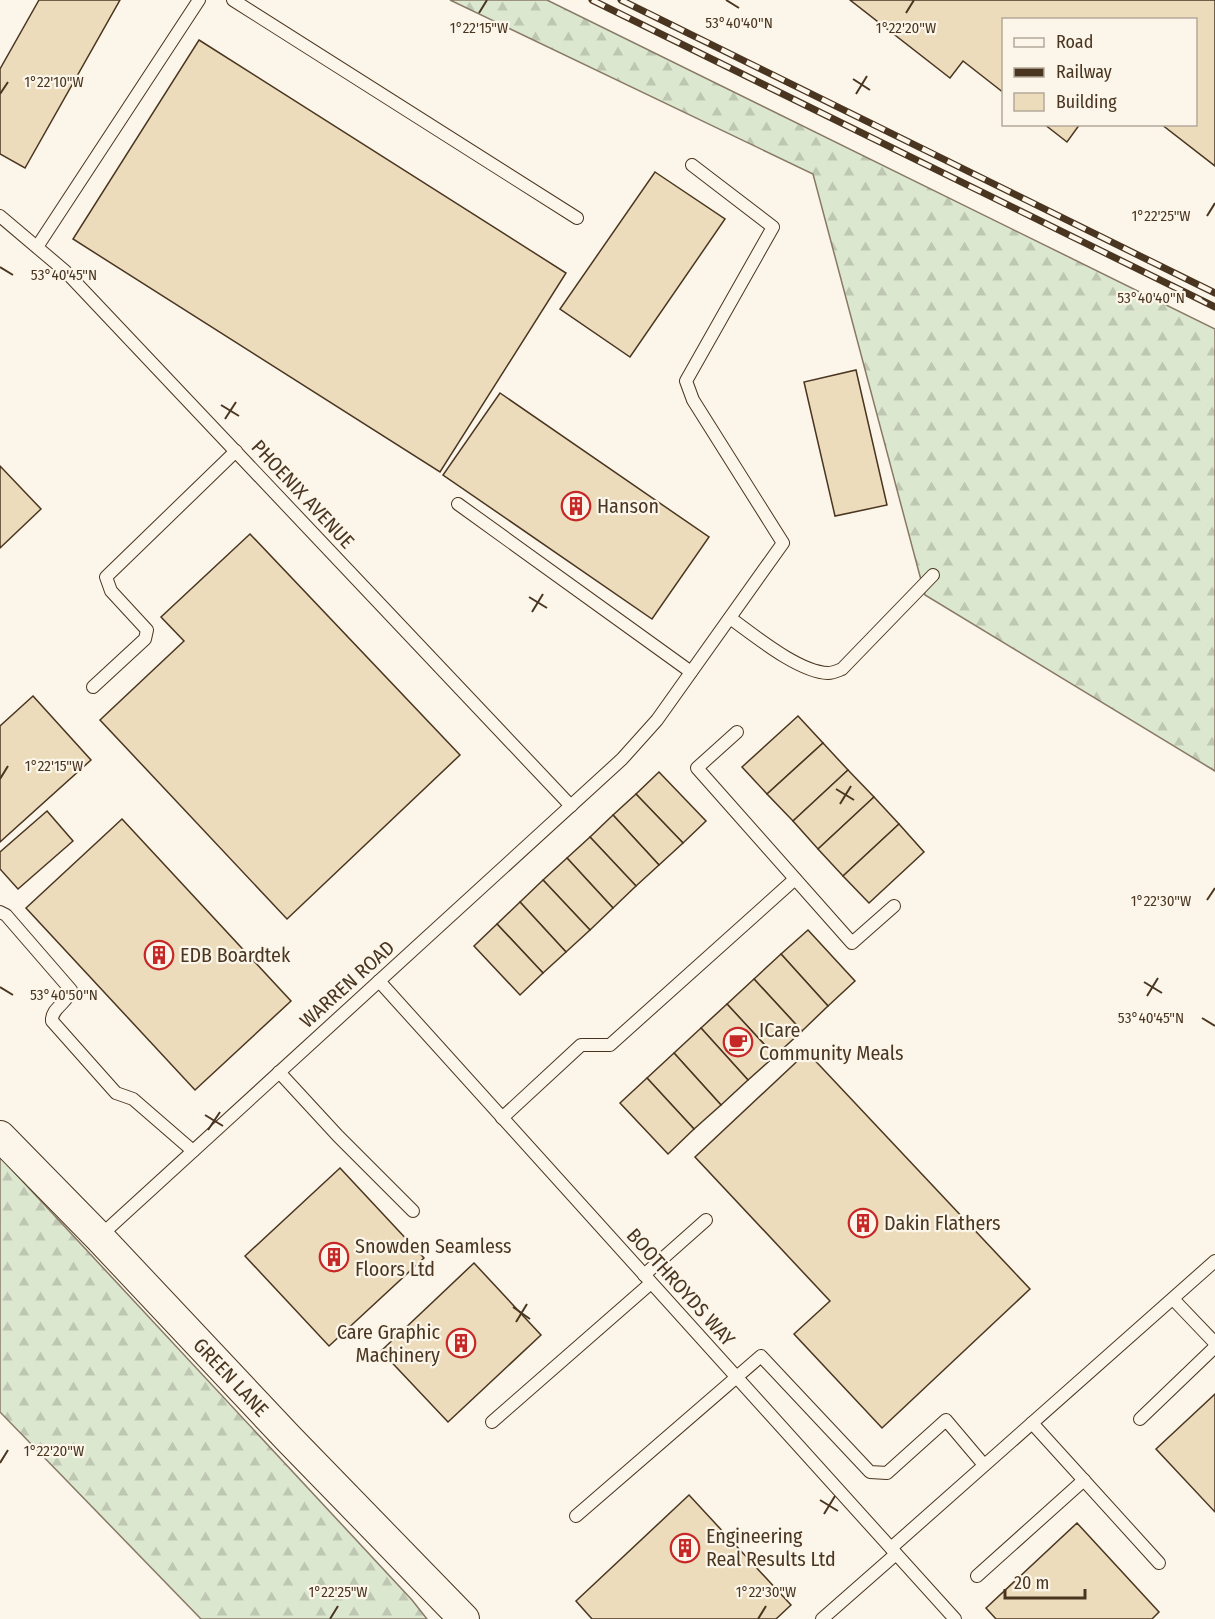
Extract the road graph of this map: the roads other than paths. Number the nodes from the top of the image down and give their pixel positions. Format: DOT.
graph roads {
  1 [pos="199,0"];
  2 [pos="233,0"];
  3 [pos="692,165"];
  4 [pos="0,216"];
  5 [pos="577,218"];
  6 [pos="37,247"];
  7 [pos="236,451"];
  8 [pos="458,504"];
  9 [pos="933,575"];
  10 [pos="730,618"];
  11 [pos="691,672"];
  12 [pos="93,687"];
  13 [pos="737,732"];
  14 [pos="571,806"];
  15 [pos="795,879"];
  16 [pos="894,906"];
  17 [pos="0,912"];
  18 [pos="379,981"];
  19 [pos="279,1072"];
  20 [pos="502,1118"];
  21 [pos="0,1136"];
  22 [pos="193,1151"];
  23 [pos="413,1211"];
  24 [pos="706,1220"];
  25 [pos="99,1237"];
  26 [pos="1215,1261"];
  27 [pos="647,1279"];
  28 [pos="1173,1299"];
  29 [pos="1215,1342"];
  30 [pos="1215,1347"];
  31 [pos="735,1376"];
  32 [pos="1140,1419"];
  33 [pos="492,1422"];
  34 [pos="1032,1424"];
  35 [pos="984,1465"];
  36 [pos="1084,1480"];
  37 [pos="576,1515"];
  38 [pos="893,1551"];
  39 [pos="1158,1563"];
  40 [pos="977,1576"];
  41 [pos="464,1619"];
  42 [pos="822,1619"];
  43 [pos="955,1619"];
  1 -- 6 [label="lane"];
  2 -- 5 [label="lane"];
  3 -- 10 [label="lane, WARREN ROAD"];
  4 -- 6 [label="lane, PHOENIX AVENUE"];
  6 -- 7 [label="lane, PHOENIX AVENUE"];
  7 -- 12 [label="lane"];
  7 -- 14 [label="lane, PHOENIX AVENUE"];
  8 -- 11 [label="lane"];
  9 -- 10 [label="lane"];
  10 -- 11 [label="lane, WARREN ROAD"];
  11 -- 14 [label="lane, WARREN ROAD"];
  13 -- 15 [label="lane"];
  14 -- 18 [label="lane, WARREN ROAD"];
  15 -- 16 [label="lane"];
  15 -- 20 [label="lane"];
  17 -- 22 [label="lane"];
  18 -- 19 [label="lane, WARREN ROAD"];
  18 -- 20 [label="lane, BOOTHROYDS WAY"];
  19 -- 22 [label="lane, WARREN ROAD"];
  19 -- 23 [label="lane"];
  20 -- 27 [label="lane, BOOTHROYDS WAY"];
  21 -- 25 [label="street, GREEN LANE"];
  22 -- 25 [label="lane, WARREN ROAD"];
  24 -- 27 [label="lane"];
  25 -- 41 [label="street, GREEN LANE"];
  26 -- 28 [label="lane"];
  27 -- 31 [label="lane, BOOTHROYDS WAY"];
  27 -- 33 [label="lane"];
  28 -- 29 [label="lane"];
  28 -- 34 [label="lane"];
  30 -- 32 [label="lane"];
  31 -- 35 [label="lane"];
  31 -- 37 [label="lane"];
  31 -- 38 [label="lane, BOOTHROYDS WAY"];
  34 -- 35 [label="lane"];
  34 -- 36 [label="lane"];
  35 -- 38 [label="lane"];
  36 -- 39 [label="lane"];
  36 -- 40 [label="lane"];
  38 -- 42 [label="lane"];
  38 -- 43 [label="lane, BOOTHROYDS WAY"];
}
